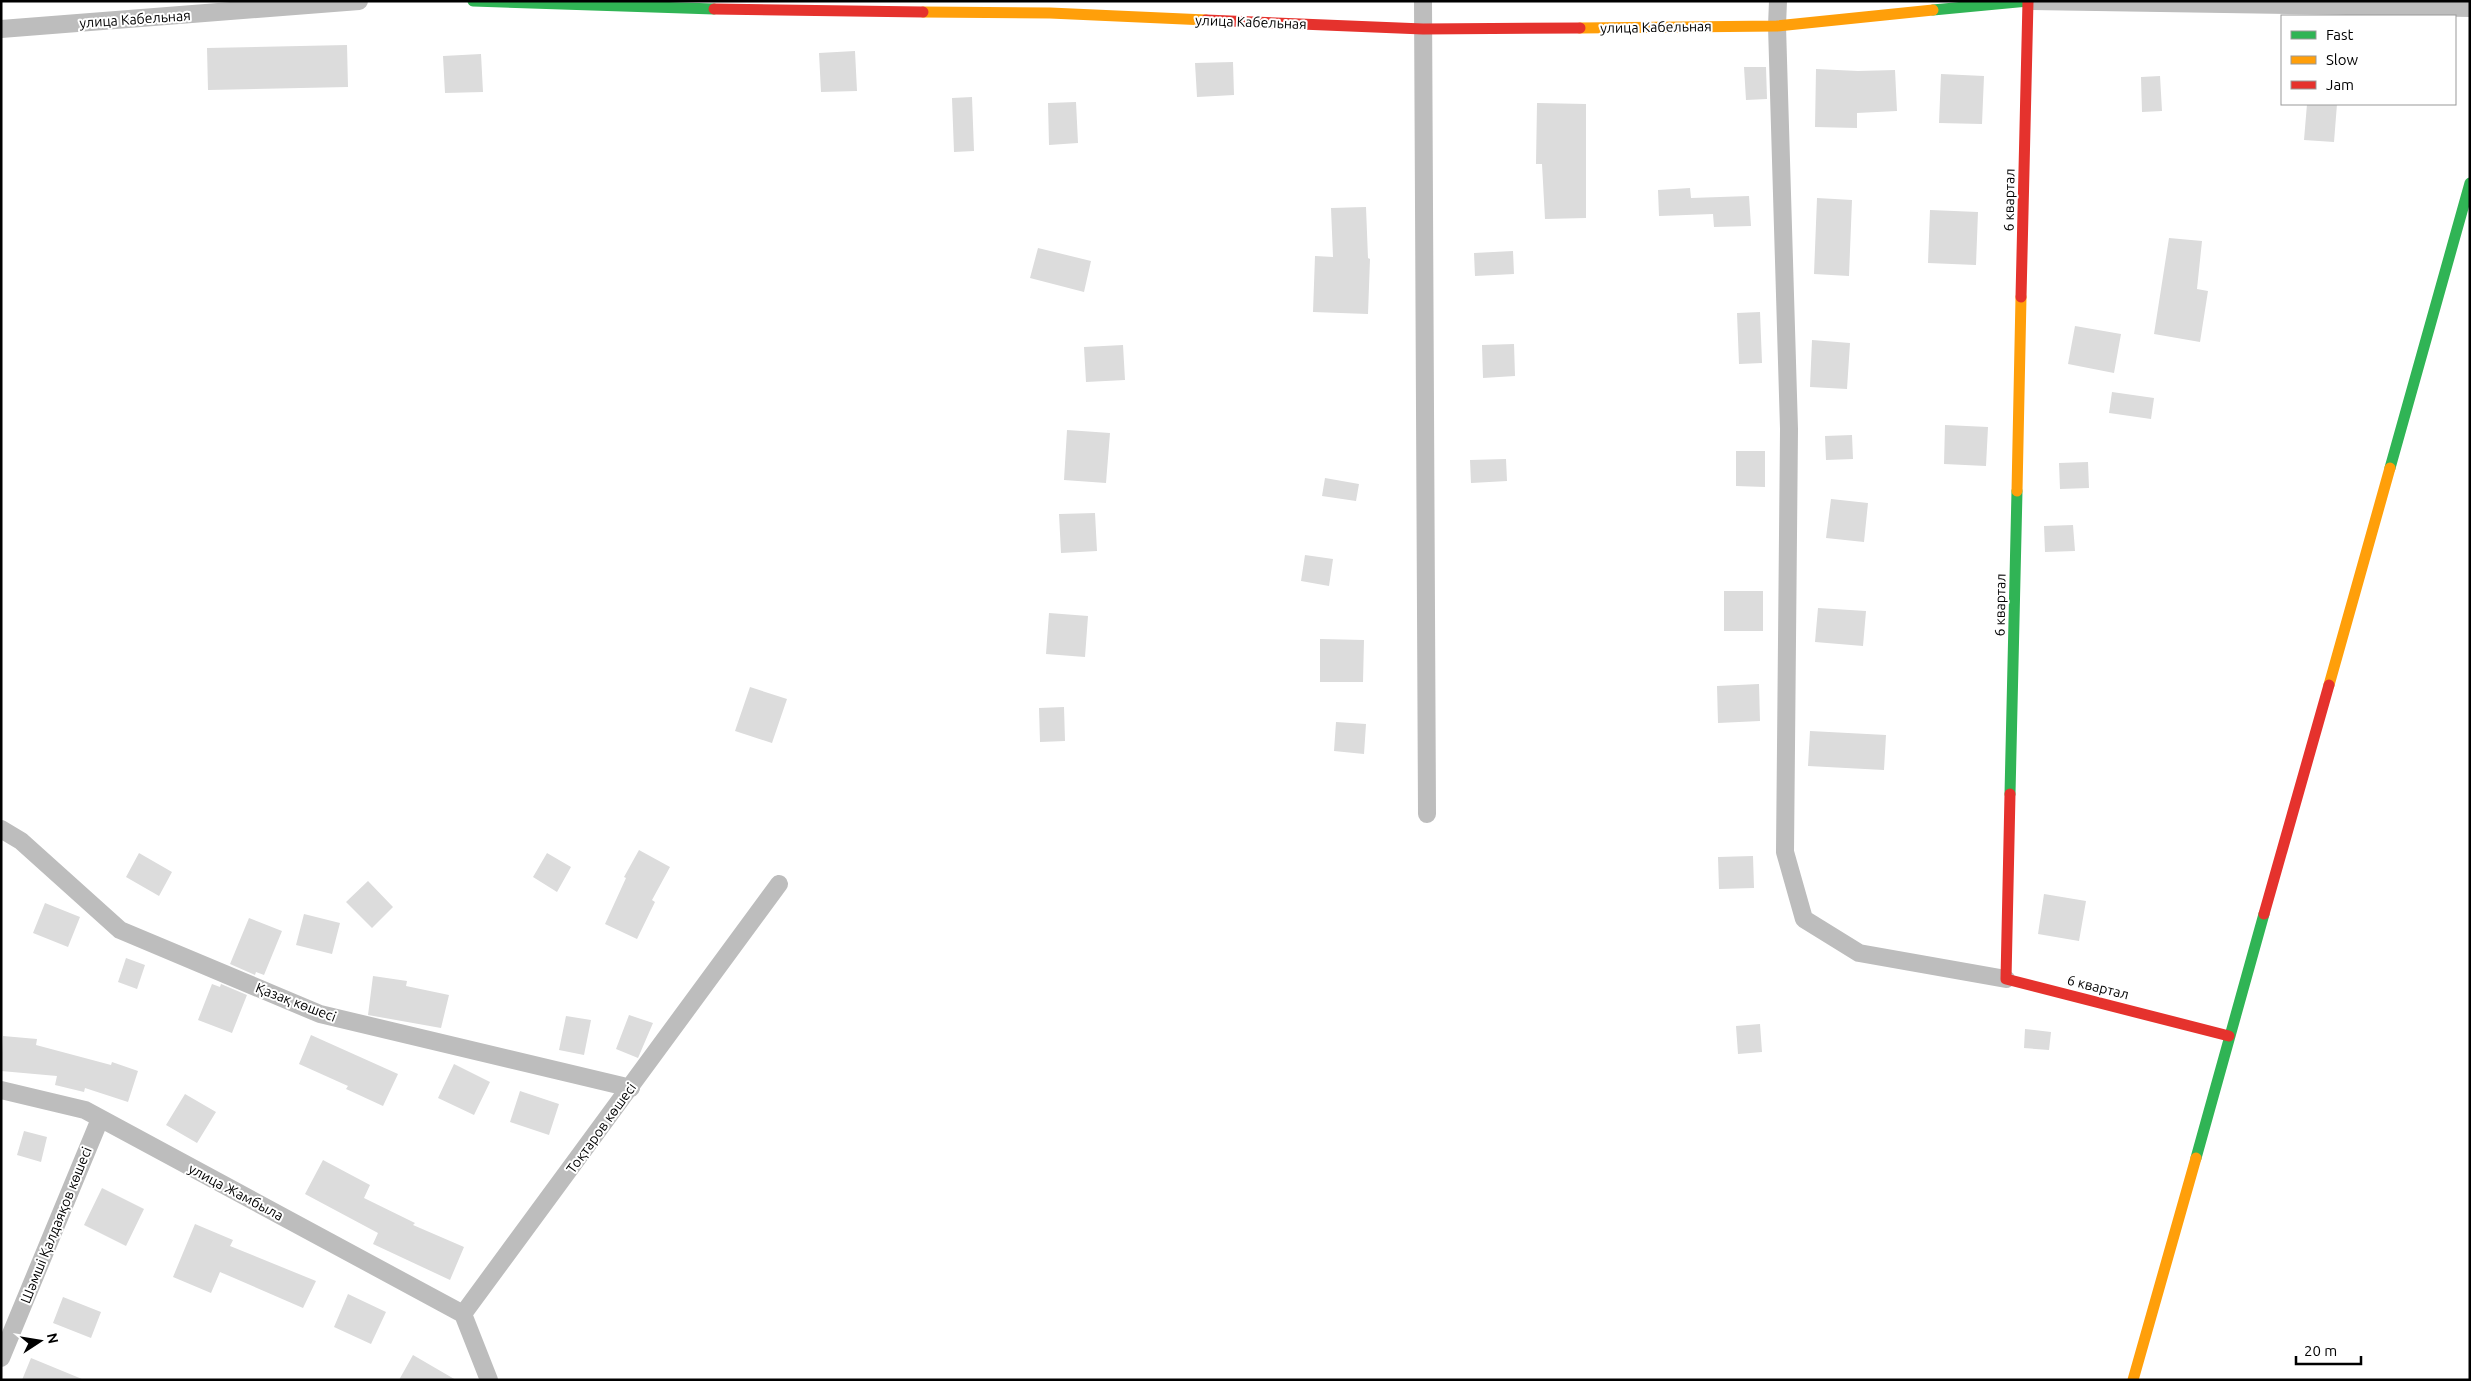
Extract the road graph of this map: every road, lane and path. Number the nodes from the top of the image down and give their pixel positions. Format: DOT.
graph roads {
  1 [pos="359,1"];
  2 [pos="474,1"];
  3 [pos="1422,1"];
  4 [pos="1778,1"];
  5 [pos="2028,1"];
  6 [pos="747,6"];
  7 [pos="1050,7"];
  8 [pos="2470,8"];
  9 [pos="1777,26"];
  10 [pos="1,29"];
  11 [pos="1422,29"];
  12 [pos="2470,183"];
  13 [pos="1428,814"];
  14 [pos="1,829"];
  15 [pos="779,884"];
  16 [pos="2006,979"];
  17 [pos="2229,1036"];
  18 [pos="631,1088"];
  19 [pos="1,1090"];
  20 [pos="100,1119"];
  21 [pos="463,1314"];
  22 [pos="1,1358"];
  23 [pos="489,1380"];
  24 [pos="2133,1380"];
  1 -- 10 [label="street, улица Кабельная"];
  2 -- 6 [label="street, улица Кабельная"];
  3 -- 11 [label="street"];
  4 -- 9 [label="street"];
  5 -- 8 [label="street, улица Кабельная"];
  5 -- 9 [label="street, улица Кабельная"];
  5 -- 16 [label="street, 6 квартал"];
  6 -- 7 [label="street, улица Кабельная"];
  7 -- 11 [label="street, улица Кабельная"];
  9 -- 11 [label="street, улица Кабельная"];
  9 -- 16 [label="street"];
  11 -- 13 [label="street"];
  12 -- 17 [label="street"];
  14 -- 18 [label="street, Қазақ көшесі"];
  15 -- 18 [label="street, Тоқтаров көшесі"];
  16 -- 17 [label="street, 6 квартал"];
  17 -- 24 [label="street"];
  18 -- 21 [label="street, Тоқтаров көшесі"];
  19 -- 20 [label="street, улица Жамбыла"];
  20 -- 21 [label="street, улица Жамбыла"];
  20 -- 22 [label="street, Шәмші Қалдаяқов көшесі"];
  21 -- 23 [label="street"];
}
